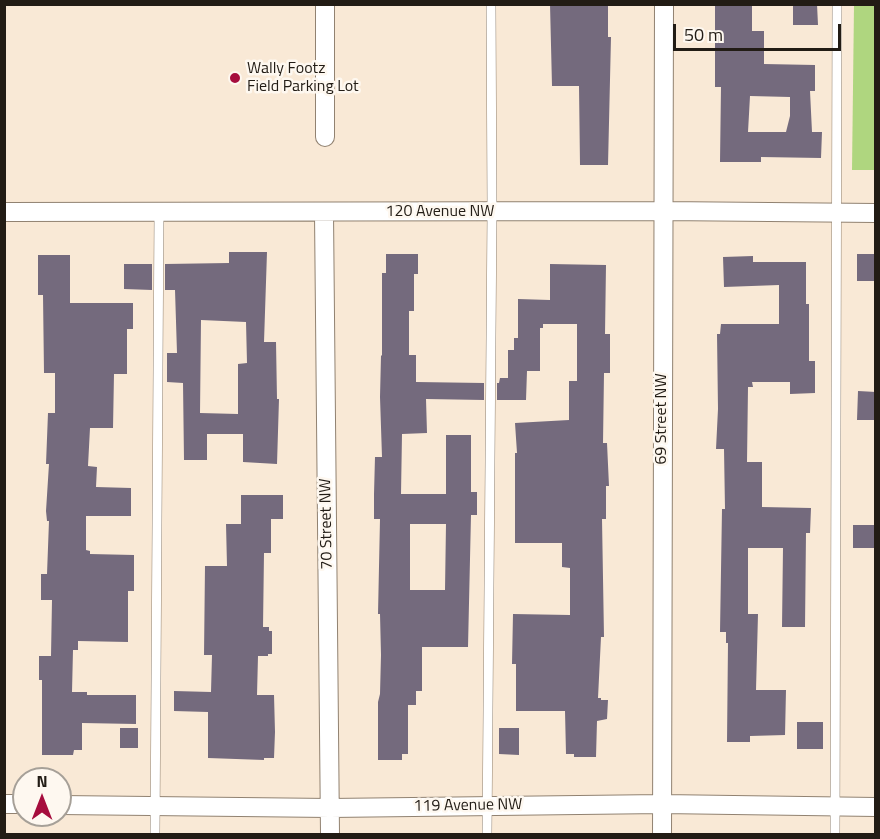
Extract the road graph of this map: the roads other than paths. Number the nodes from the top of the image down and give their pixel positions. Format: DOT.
graph roads {
  1 [pos="326,4"];
  2 [pos="491,4"];
  3 [pos="664,4"];
  4 [pos="837,4"];
  5 [pos="325,137"];
  6 [pos="663,211"];
  7 [pos="4,212"];
  8 [pos="492,212"];
  9 [pos="159,213"];
  10 [pos="324,213"];
  11 [pos="837,213"];
  12 [pos="876,213"];
  13 [pos="662,804"];
  14 [pos="72,805"];
  15 [pos="487,806"];
  16 [pos="836,806"];
  17 [pos="876,807"];
  18 [pos="155,808"];
  19 [pos="330,808"];
  20 [pos="155,834"];
  21 [pos="330,834"];
  22 [pos="487,834"];
  23 [pos="662,834"];
  24 [pos="835,834"];
  1 -- 5 [label="street"];
  2 -- 8 [label="lane"];
  3 -- 6 [label="street, 69 Street NW"];
  4 -- 11 [label="lane"];
  6 -- 8 [label="street, 120 Avenue NW"];
  6 -- 11 [label="street, 120 Avenue NW"];
  6 -- 13 [label="street, 69 Street NW"];
  7 -- 9 [label="street, 120 Avenue NW"];
  8 -- 10 [label="street, 120 Avenue NW"];
  8 -- 15 [label="lane"];
  9 -- 10 [label="street, 120 Avenue NW"];
  9 -- 18 [label="lane"];
  10 -- 19 [label="street, 70 Street NW"];
  11 -- 12 [label="street, 120 Avenue NW"];
  11 -- 16 [label="lane"];
  13 -- 15 [label="street, 119 Avenue NW"];
  13 -- 16 [label="street, 119 Avenue NW"];
  13 -- 23 [label="street, 69 Street NW"];
  14 -- 18 [label="street, 119 Avenue NW"];
  15 -- 19 [label="street, 119 Avenue NW"];
  15 -- 22 [label="lane"];
  16 -- 17 [label="street, 119 Avenue NW"];
  16 -- 24 [label="lane"];
  18 -- 19 [label="street, 119 Avenue NW"];
  18 -- 20 [label="lane"];
  19 -- 21 [label="street, 70 Street NW"];
}
